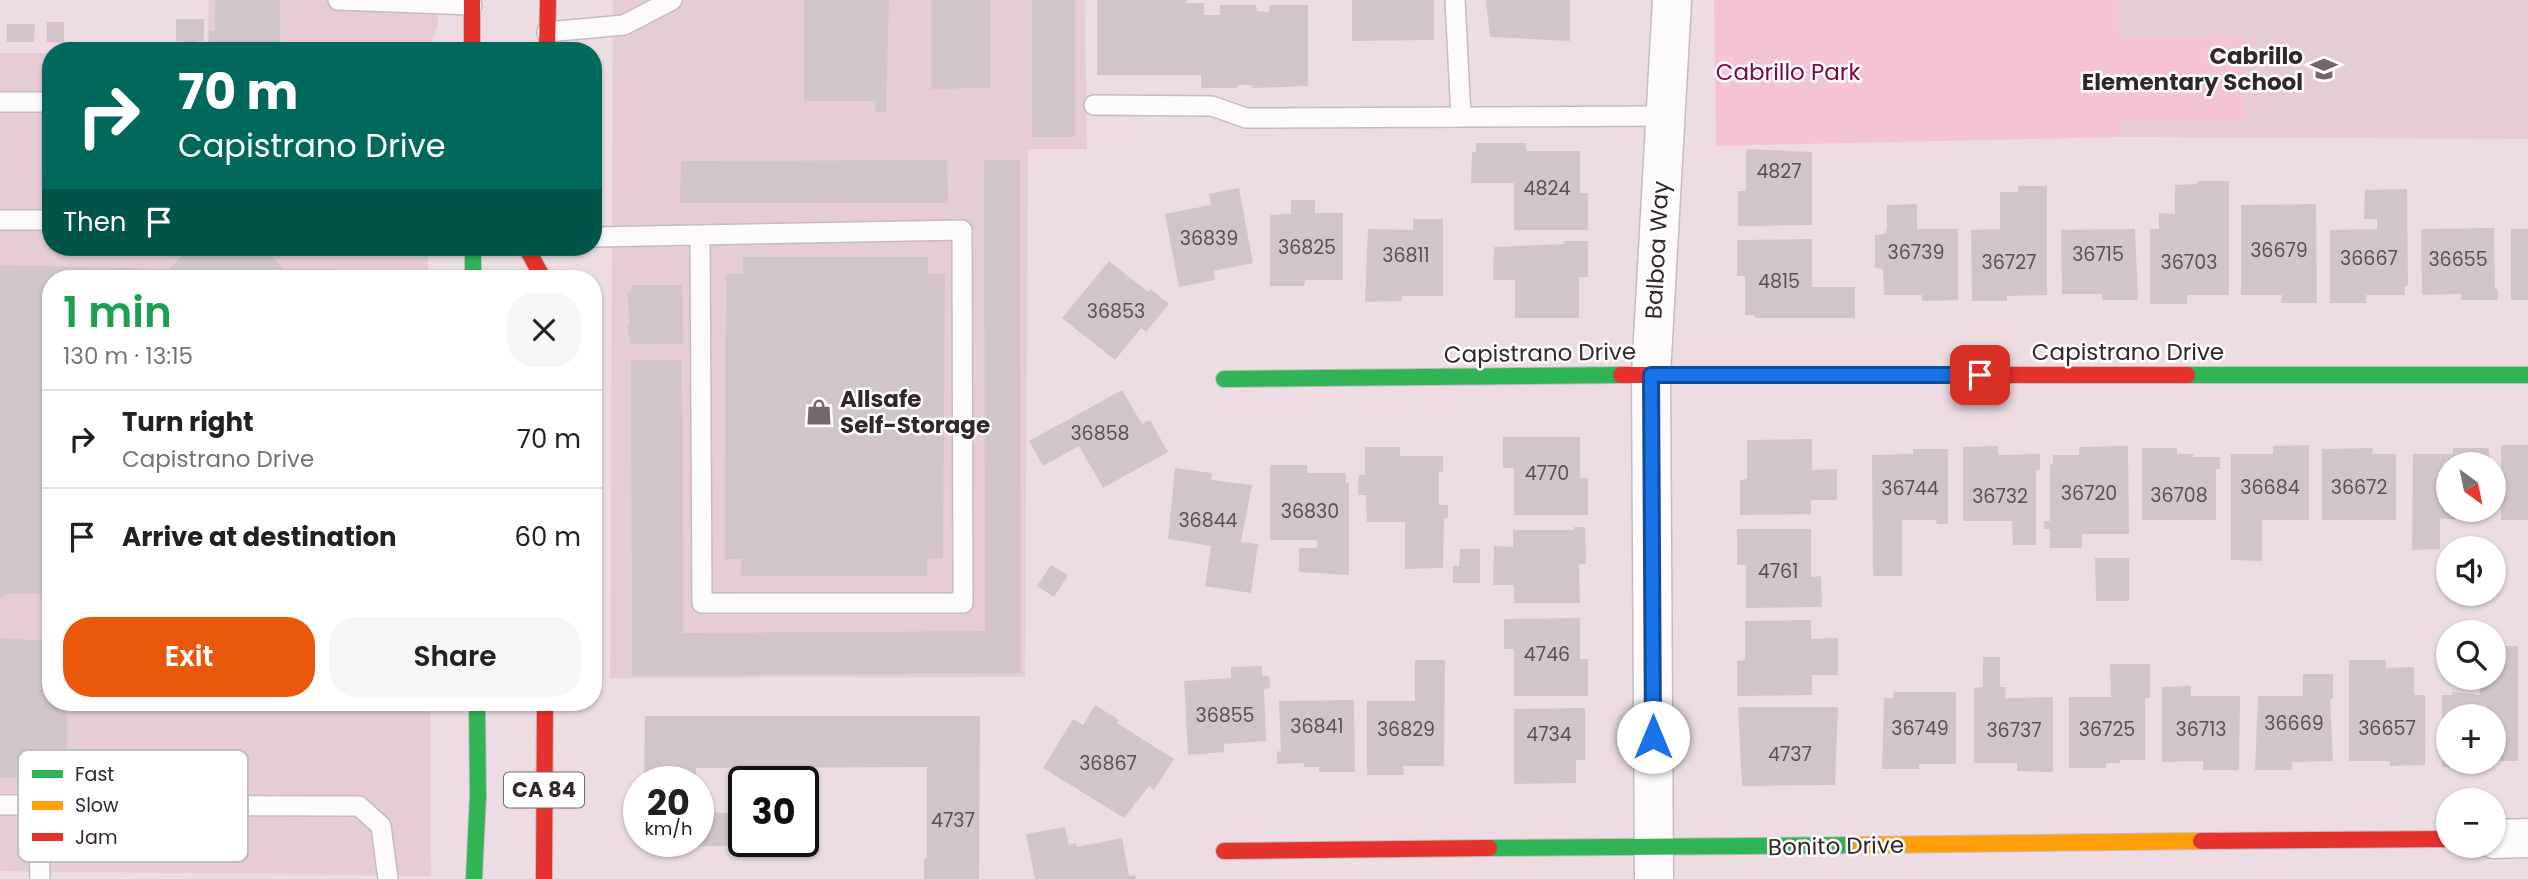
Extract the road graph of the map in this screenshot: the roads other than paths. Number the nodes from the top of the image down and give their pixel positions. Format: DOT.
graph roads {
  1 [pos="338,0"];
  2 [pos="548,0"];
  3 [pos="672,0"];
  4 [pos="1455,0"];
  5 [pos="1672,0"];
  6 [pos="472,3"];
  7 [pos="472,42"];
  8 [pos="547,42"];
  9 [pos="0,102"];
  10 [pos="42,102"];
  11 [pos="1094,105"];
  12 [pos="1664,116"];
  13 [pos="1461,117"];
  14 [pos="0,220"];
  15 [pos="42,220"];
  16 [pos="700,235"];
  17 [pos="602,237"];
  18 [pos="1651,375"];
  19 [pos="2528,375"];
  20 [pos="1224,379"];
  21 [pos="477,711"];
  22 [pos="545,711"];
  23 [pos="0,805"];
  24 [pos="18,805"];
  25 [pos="248,806"];
  26 [pos="2528,838"];
  27 [pos="2436,839"];
  28 [pos="2506,839"];
  29 [pos="1224,851"];
  30 [pos="1654,863"];
  31 [pos="388,879"];
  32 [pos="474,879"];
  33 [pos="544,879"];
  1 -- 6 [label="lane"];
  2 -- 8 [label="street"];
  3 -- 8 [label="lane"];
  4 -- 13 [label="lane"];
  5 -- 12 [label="street, Balboa Way"];
  6 -- 7 [label="street"];
  9 -- 10 [label="lane"];
  11 -- 13 [label="lane"];
  12 -- 13 [label="lane"];
  12 -- 18 [label="street, Balboa Way"];
  14 -- 15 [label="lane"];
  16 -- 16 [label="lane"];
  16 -- 17 [label="lane"];
  18 -- 19 [label="street, Capistrano Drive"];
  18 -- 20 [label="street, Capistrano Drive"];
  18 -- 30 [label="street, Balboa Way"];
  21 -- 32 [label="street, CA 84"];
  22 -- 33 [label="street, CA 84"];
  23 -- 24 [label="lane"];
  25 -- 31 [label="lane"];
  26 -- 28 [label="street"];
  27 -- 30 [label="street, Bonito Drive"];
  29 -- 30 [label="street, Bonito Drive"];
}
